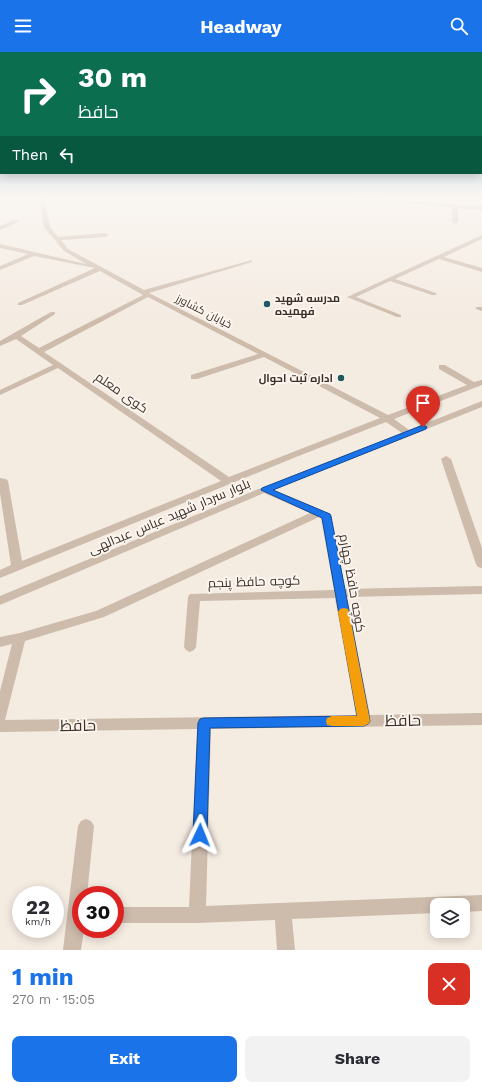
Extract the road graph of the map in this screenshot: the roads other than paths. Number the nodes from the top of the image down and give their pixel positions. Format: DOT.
graph roads {
  1 [pos="58,239"];
  2 [pos="478,239"];
  3 [pos="473,241"];
  4 [pos="482,244"];
  5 [pos="0,246"];
  6 [pos="33,254"];
  7 [pos="439,257"];
  8 [pos="250,261"];
  9 [pos="0,268"];
  10 [pos="100,268"];
  11 [pos="482,270"];
  12 [pos="390,279"];
  13 [pos="146,294"];
  14 [pos="434,294"];
  15 [pos="20,304"];
  16 [pos="53,313"];
  17 [pos="399,316"];
  18 [pos="16,336"];
  19 [pos="0,344"];
  20 [pos="39,351"];
  21 [pos="264,354"];
  22 [pos="59,365"];
  23 [pos="442,367"];
  24 [pos="194,377"];
  25 [pos="478,384"];
  26 [pos="0,393"];
  27 [pos="482,404"];
  28 [pos="388,418"];
  29 [pos="408,433"];
  30 [pos="446,459"];
  31 [pos="0,481"];
  32 [pos="228,481"];
  33 [pos="265,490"];
  34 [pos="319,513"];
  35 [pos="4,515"];
  36 [pos="482,564"];
  37 [pos="17,567"];
  38 [pos="0,574"];
  39 [pos="482,590"];
  40 [pos="340,592"];
  41 [pos="0,601"];
  42 [pos="20,638"];
  43 [pos="0,642"];
  44 [pos="190,647"];
  45 [pos="0,717"];
  46 [pos="482,719"];
  47 [pos="364,721"];
  48 [pos="204,723"];
  49 [pos="0,726"];
  50 [pos="86,826"];
  51 [pos="81,886"];
  52 [pos="482,903"];
  53 [pos="470,904"];
  54 [pos="430,905"];
  55 [pos="283,912"];
  56 [pos="197,915"];
  57 [pos="124,916"];
  58 [pos="74,938"];
  59 [pos="72,950"];
  60 [pos="286,950"];
  1 -- 10 [label="street, خیابان کشاورز"];
  2 -- 3 [label="street"];
  3 -- 4 [label="street"];
  3 -- 7 [label="street"];
  5 -- 6 [label="street"];
  6 -- 9 [label="street"];
  6 -- 10 [label="street"];
  7 -- 11 [label="street"];
  7 -- 12 [label="street"];
  8 -- 13 [label="street"];
  10 -- 13 [label="street, خیابان کشاورز"];
  10 -- 15 [label="street"];
  12 -- 14 [label="street"];
  12 -- 17 [label="street"];
  13 -- 20 [label="street"];
  13 -- 21 [label="street, خیابان کشاورز"];
  16 -- 18 [label="street"];
  18 -- 19 [label="street"];
  18 -- 20 [label="street, کوی معلم"];
  20 -- 22 [label="street, کوی معلم"];
  21 -- 24 [label="street"];
  21 -- 28 [label="street, خیابان کشاورز"];
  22 -- 26 [label="street"];
  22 -- 32 [label="street, کوی معلم"];
  23 -- 25 [label="street"];
  25 -- 28 [label="street, بلوار سردار شهید عباس عبدالهی"];
  27 -- 29 [label="street, بلوار سردار شهید عباس عبدالهی"];
  28 -- 29 [label="street, خیابان کشاورز"];
  28 -- 32 [label="street, بلوار سردار شهید عباس عبدالهی"];
  29 -- 33 [label="street, بلوار سردار شهید عباس عبدالهی"];
  30 -- 36 [label="street"];
  31 -- 35 [label="street"];
  32 -- 37 [label="street, بلوار سردار شهید عباس عبدالهی"];
  33 -- 34 [label="street"];
  33 -- 41 [label="street, بلوار سردار شهید عباس عبدالهی"];
  34 -- 40 [label="street, کوچه حافظ چهارم"];
  34 -- 42 [label="street"];
  35 -- 37 [label="street"];
  37 -- 38 [label="street, بلوار سردار شهید عباس عبدالهی"];
  39 -- 40 [label="street"];
  40 -- 44 [label="street, کوچه حافظ پنجم"];
  40 -- 47 [label="street, کوچه حافظ چهارم"];
  42 -- 43 [label="street"];
  42 -- 45 [label="street"];
  46 -- 47 [label="street, حافظ"];
  47 -- 48 [label="street, حافظ"];
  48 -- 49 [label="street, حافظ"];
  48 -- 56 [label="street"];
  50 -- 51 [label="street"];
  52 -- 53 [label="street"];
  54 -- 55 [label="street"];
  55 -- 56 [label="street"];
  55 -- 60 [label="street"];
  56 -- 57 [label="street"];
  58 -- 59 [label="street"];
}
